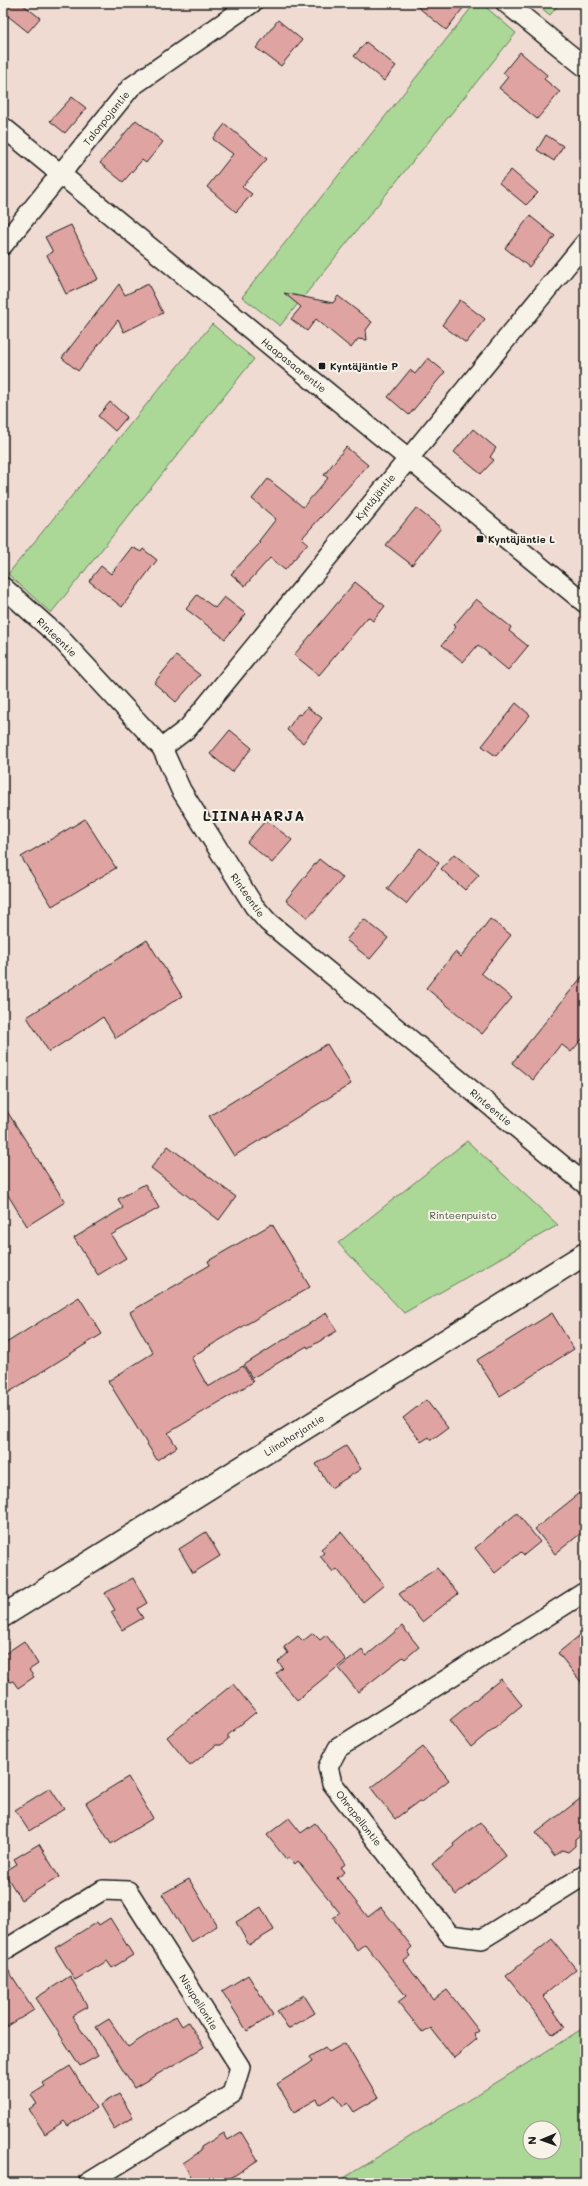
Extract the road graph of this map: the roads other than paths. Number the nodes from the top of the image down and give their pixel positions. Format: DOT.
graph roads {
  1 [pos="252,3"];
  2 [pos="506,3"];
  3 [pos="585,67"];
  4 [pos="3,127"];
  5 [pos="61,174"];
  6 [pos="585,243"];
  7 [pos="3,245"];
  8 [pos="407,458"];
  9 [pos="3,587"];
  10 [pos="585,603"];
  11 [pos="162,748"];
  12 [pos="585,1184"];
  13 [pos="585,1254"];
  14 [pos="585,1592"];
  15 [pos="3,1616"];
  16 [pos="585,1876"];
  17 [pos="3,1951"];
  18 [pos="88,2183"];
  1 -- 5 [label="street, Talonpojantie"];
  2 -- 3 [label="street"];
  4 -- 5 [label="street, Haapasaarentie"];
  5 -- 7 [label="street, Talonpojantie"];
  5 -- 8 [label="street, Haapasaarentie"];
  6 -- 8 [label="street, Kyntäjäntie"];
  8 -- 10 [label="street, Haapasaarentie"];
  8 -- 11 [label="street, Kyntäjäntie"];
  9 -- 11 [label="street, Rinteentie"];
  11 -- 12 [label="street, Rinteentie"];
  13 -- 15 [label="main road, Liinaharjantie"];
  14 -- 16 [label="street, Ohrapellontie"];
  17 -- 18 [label="street, Nisupellontie"];
}
